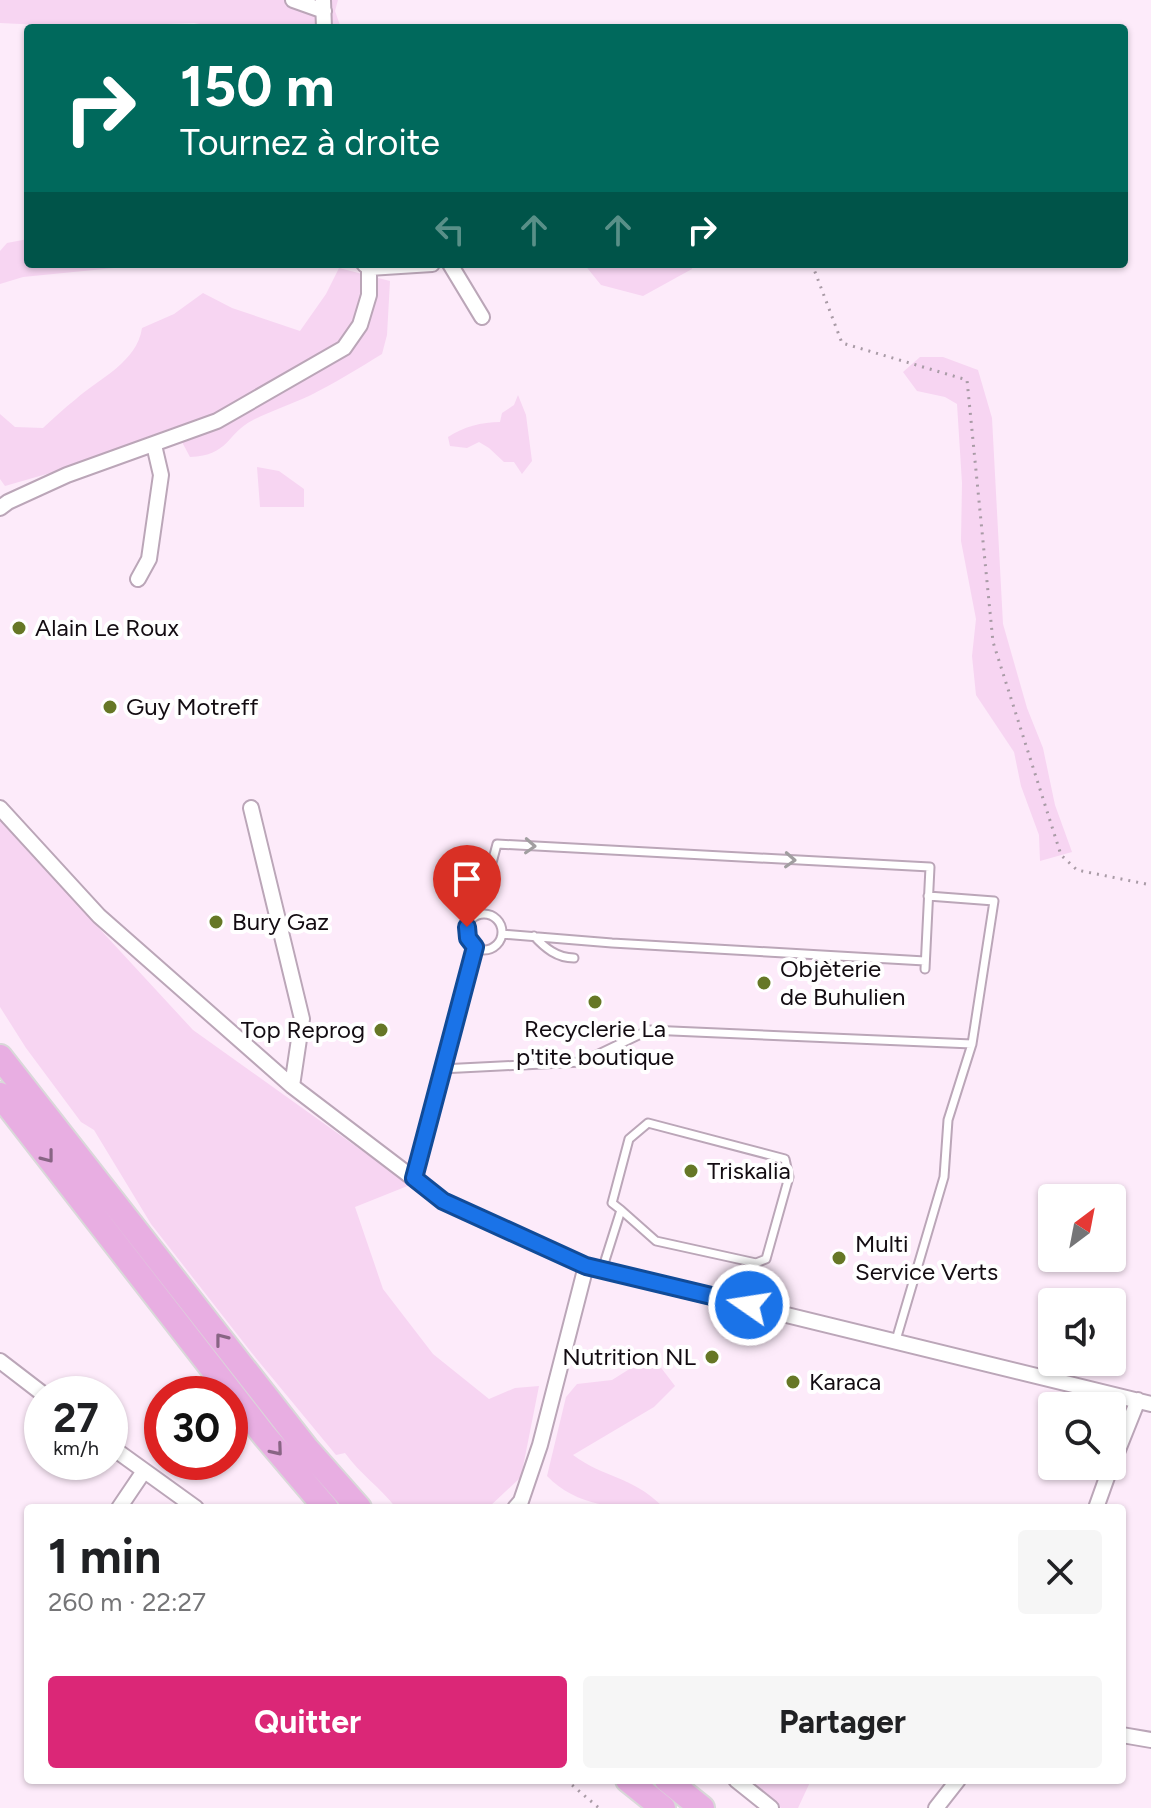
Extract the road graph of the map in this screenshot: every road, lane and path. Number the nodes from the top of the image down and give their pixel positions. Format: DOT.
graph roads {
  1 [pos="293,0"];
  2 [pos="324,6"];
  3 [pos="367,268"];
  4 [pos="452,268"];
  5 [pos="814,268"];
  6 [pos="482,317"];
  7 [pos="154,445"];
  8 [pos="3,500"];
  9 [pos="138,579"];
  10 [pos="0,808"];
  11 [pos="251,808"];
  12 [pos="1151,885"];
  13 [pos="928,896"];
  14 [pos="478,915"];
  15 [pos="502,934"];
  16 [pos="534,936"];
  17 [pos="475,947"];
  18 [pos="574,958"];
  19 [pos="0,1038"];
  20 [pos="972,1044"];
  21 [pos="0,1057"];
  22 [pos="441,1069"];
  23 [pos="292,1086"];
  24 [pos="0,1095"];
  25 [pos="43,1112"];
  26 [pos="414,1178"];
  27 [pos="621,1210"];
  28 [pos="586,1266"];
  29 [pos="602,1270"];
  30 [pos="896,1340"];
  31 [pos="0,1361"];
  32 [pos="24,1379"];
  33 [pos="1144,1402"];
  34 [pos="1126,1437"];
  35 [pos="128,1459"];
  36 [pos="144,1471"];
  37 [pos="157,1480"];
  38 [pos="1106,1480"];
  39 [pos="122,1504"];
  40 [pos="190,1504"];
  41 [pos="323,1504"];
  42 [pos="355,1504"];
  43 [pos="518,1504"];
  44 [pos="1097,1504"];
  45 [pos="1126,1736"];
  46 [pos="1151,1740"];
  47 [pos="571,1784"];
  48 [pos="633,1784"];
  49 [pos="672,1784"];
  50 [pos="741,1784"];
  51 [pos="955,1784"];
  52 [pos="599,1808"];
  53 [pos="663,1808"];
  54 [pos="702,1808"];
  55 [pos="771,1808"];
  56 [pos="936,1808"];
  1 -- 2 [label="street"];
  3 -- 7 [label="street"];
  4 -- 6 [label="street"];
  5 -- 12 [label="path"];
  7 -- 8 [label="street"];
  7 -- 9 [label="street"];
  10 -- 23 [label="street"];
  11 -- 23 [label="street"];
  14 -- 13 [label="lane, one-way"];
  13 -- 16 [label="lane"];
  13 -- 20 [label="lane"];
  14 -- 15 [label="lane"];
  14 -- 17 [label="lane"];
  15 -- 16 [label="lane"];
  15 -- 17 [label="lane"];
  16 -- 18 [label="lane"];
  17 -- 22 [label="lane"];
  19 -- 25 [label="highway"];
  20 -- 22 [label="lane"];
  20 -- 30 [label="lane"];
  21 -- 25 [label="highway"];
  22 -- 26 [label="lane"];
  23 -- 26 [label="street"];
  24 -- 41 [label="highway, one-way"];
  42 -- 25 [label="highway, one-way"];
  26 -- 28 [label="street"];
  27 -- 27 [label="lane"];
  27 -- 29 [label="lane"];
  28 -- 29 [label="street"];
  28 -- 43 [label="street"];
  29 -- 30 [label="street"];
  30 -- 33 [label="street"];
  31 -- 32 [label="street"];
  33 -- 34 [label="street"];
  35 -- 36 [label="street"];
  36 -- 39 [label="street"];
  37 -- 40 [label="street"];
  38 -- 44 [label="street"];
  45 -- 46 [label="street"];
  47 -- 52 [label="path"];
  48 -- 53 [label="highway"];
  49 -- 54 [label="highway"];
  50 -- 55 [label="street"];
  51 -- 56 [label="street"];
}
